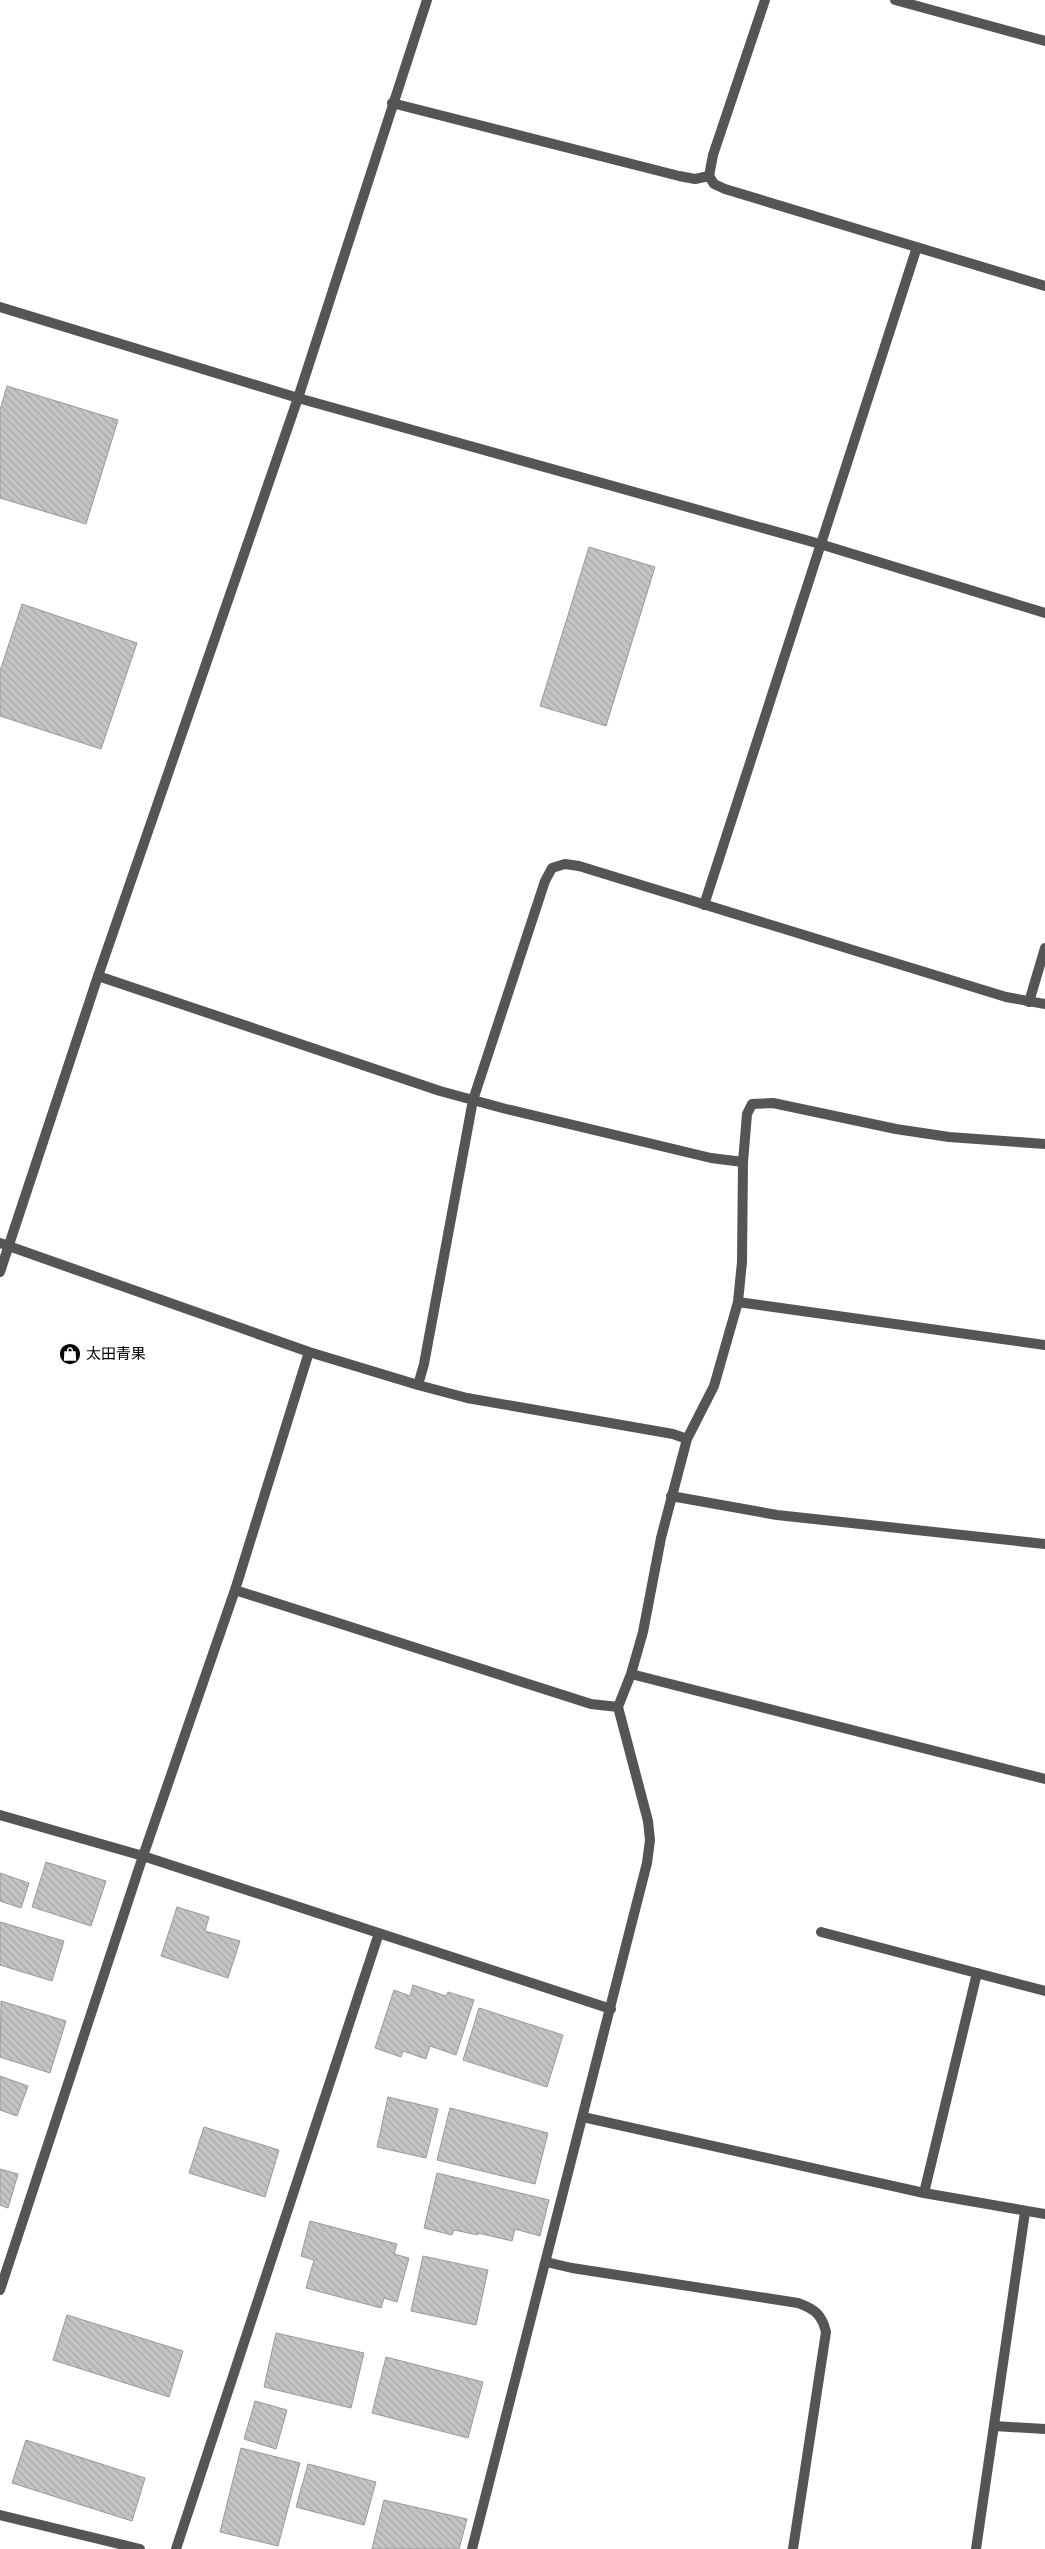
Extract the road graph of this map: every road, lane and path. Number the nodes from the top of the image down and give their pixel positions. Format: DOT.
graph roads {
  1 [pos="426,0"];
  2 [pos="764,0"];
  3 [pos="895,0"];
  4 [pos="1045,41"];
  5 [pos="392,103"];
  6 [pos="709,176"];
  7 [pos="917,247"];
  8 [pos="1045,286"];
  9 [pos="0,307"];
  10 [pos="298,398"];
  11 [pos="820,544"];
  12 [pos="1045,613"];
  13 [pos="704,905"];
  14 [pos="1045,948"];
  15 [pos="98,976"];
  16 [pos="1029,1002"];
  17 [pos="1045,1004"];
  18 [pos="473,1100"];
  19 [pos="1045,1144"];
  20 [pos="743,1162"];
  21 [pos="4,1244"];
  22 [pos="0,1272"];
  23 [pos="738,1302"];
  24 [pos="1045,1345"];
  25 [pos="309,1352"];
  26 [pos="418,1385"];
  27 [pos="688,1439"];
  28 [pos="671,1496"];
  29 [pos="1045,1544"];
  30 [pos="235,1590"];
  31 [pos="631,1674"];
  32 [pos="618,1707"];
  33 [pos="1045,1779"];
  34 [pos="0,1815"];
  35 [pos="143,1856"];
  36 [pos="821,1932"];
  37 [pos="379,1933"];
  38 [pos="977,1973"];
  39 [pos="1045,1991"];
  40 [pos="611,2009"];
  41 [pos="583,2117"];
  42 [pos="924,2193"];
  43 [pos="1025,2212"];
  44 [pos="1045,2214"];
  45 [pos="546,2262"];
  46 [pos="0,2290"];
  47 [pos="994,2426"];
  48 [pos="1045,2429"];
  49 [pos="0,2515"];
  50 [pos="140,2549"];
  51 [pos="176,2549"];
  52 [pos="472,2549"];
  53 [pos="793,2549"];
  54 [pos="976,2549"];
  1 -- 5 [label="street"];
  2 -- 6 [label="street"];
  3 -- 4 [label="street"];
  5 -- 6 [label="street"];
  5 -- 10 [label="street"];
  6 -- 7 [label="street"];
  7 -- 8 [label="street"];
  7 -- 11 [label="street"];
  9 -- 10 [label="street"];
  10 -- 11 [label="street"];
  10 -- 15 [label="street"];
  11 -- 12 [label="street"];
  11 -- 13 [label="street"];
  13 -- 16 [label="street"];
  13 -- 18 [label="street"];
  14 -- 16 [label="street"];
  15 -- 18 [label="street"];
  15 -- 21 [label="street"];
  16 -- 17 [label="street"];
  18 -- 20 [label="street"];
  18 -- 26 [label="street"];
  19 -- 20 [label="street"];
  20 -- 23 [label="street"];
  21 -- 22 [label="street"];
  21 -- 25 [label="street"];
  23 -- 24 [label="street"];
  23 -- 27 [label="street"];
  25 -- 26 [label="street"];
  25 -- 30 [label="street"];
  26 -- 27 [label="street"];
  27 -- 28 [label="street"];
  28 -- 29 [label="street"];
  28 -- 31 [label="street"];
  30 -- 32 [label="street"];
  30 -- 35 [label="street"];
  31 -- 32 [label="street"];
  31 -- 33 [label="street"];
  32 -- 40 [label="street"];
  34 -- 35 [label="street"];
  35 -- 37 [label="street"];
  35 -- 46 [label="street"];
  36 -- 38 [label="street"];
  37 -- 40 [label="street"];
  37 -- 51 [label="street"];
  38 -- 39 [label="street"];
  38 -- 42 [label="street"];
  40 -- 41 [label="street"];
  41 -- 42 [label="street"];
  41 -- 45 [label="street"];
  42 -- 43 [label="street"];
  43 -- 44 [label="street"];
  43 -- 47 [label="street"];
  45 -- 52 [label="street"];
  45 -- 53 [label="street"];
  47 -- 48 [label="street"];
  47 -- 54 [label="street"];
  49 -- 50 [label="street"];
}
